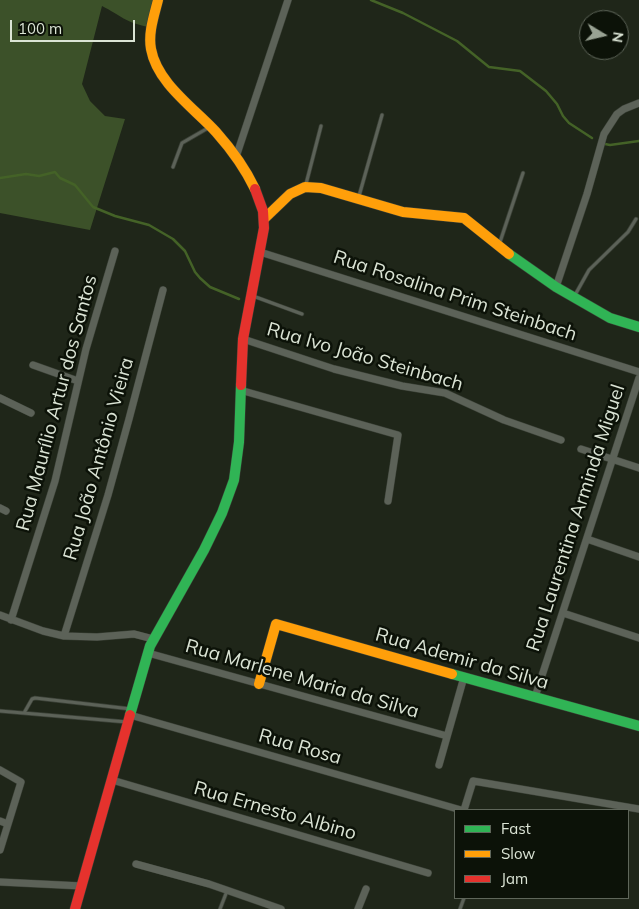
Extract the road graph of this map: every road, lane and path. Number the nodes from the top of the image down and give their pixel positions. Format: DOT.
graph roads {
  1 [pos="158,0"];
  2 [pos="288,0"];
  3 [pos="639,103"];
  4 [pos="382,115"];
  5 [pos="211,126"];
  6 [pos="321,126"];
  7 [pos="236,158"];
  8 [pos="173,167"];
  9 [pos="523,173"];
  10 [pos="305,187"];
  11 [pos="358,199"];
  12 [pos="265,218"];
  13 [pos="636,219"];
  14 [pos="499,245"];
  15 [pos="115,251"];
  16 [pos="260,252"];
  17 [pos="556,287"];
  18 [pos="163,290"];
  19 [pos="251,295"];
  20 [pos="574,298"];
  21 [pos="302,314"];
  22 [pos="639,326"];
  23 [pos="243,339"];
  24 [pos="33,365"];
  25 [pos="639,372"];
  26 [pos="639,378"];
  27 [pos="78,381"];
  28 [pos="240,390"];
  29 [pos="0,398"];
  30 [pos="31,413"];
  31 [pos="561,440"];
  32 [pos="581,449"];
  33 [pos="612,460"];
  34 [pos="639,468"];
  35 [pos="388,501"];
  36 [pos="587,539"];
  37 [pos="639,556"];
  38 [pos="562,612"];
  39 [pos="0,615"];
  40 [pos="11,620"];
  41 [pos="64,636"];
  42 [pos="639,638"];
  43 [pos="153,639"];
  44 [pos="148,653"];
  45 [pos="464,678"];
  46 [pos="259,684"];
  47 [pos="535,698"];
  48 [pos="0,711"];
  49 [pos="24,713"];
  50 [pos="130,715"];
  51 [pos="639,726"];
  52 [pos="447,736"];
  53 [pos="438,765"];
  54 [pos="0,770"];
  55 [pos="112,780"];
  56 [pos="459,809"];
  57 [pos="462,809"];
  58 [pos="639,809"];
  59 [pos="0,821"];
  60 [pos="8,824"];
  61 [pos="0,850"];
  62 [pos="136,864"];
  63 [pos="428,873"];
  64 [pos="0,882"];
  65 [pos="82,886"];
  66 [pos="366,889"];
  67 [pos="228,891"];
  68 [pos="75,909"];
  69 [pos="220,909"];
  70 [pos="281,909"];
  71 [pos="358,909"];
  1 -- 5 [label="main road"];
  2 -- 7 [label="street"];
  3 -- 17 [label="street"];
  4 -- 11 [label="lane"];
  5 -- 7 [label="main road"];
  5 -- 8 [label="lane"];
  6 -- 10 [label="lane"];
  7 -- 12 [label="main road"];
  9 -- 14 [label="lane"];
  10 -- 11 [label="main road"];
  10 -- 12 [label="main road"];
  11 -- 14 [label="main road"];
  12 -- 16 [label="main road"];
  13 -- 20 [label="lane"];
  14 -- 17 [label="main road"];
  15 -- 27 [label="street, Rua Maurílio Artur dos Santos"];
  16 -- 19 [label="main road"];
  16 -- 25 [label="street, Rua Rosalina Prim Steinbach"];
  17 -- 20 [label="main road"];
  18 -- 41 [label="street, Rua João Antônio Vieira"];
  19 -- 21 [label="lane"];
  19 -- 23 [label="main road"];
  20 -- 22 [label="main road"];
  23 -- 28 [label="main road"];
  23 -- 31 [label="street, Rua Ivo João Steinbach"];
  24 -- 27 [label="street"];
  26 -- 33 [label="street, Rua Laurentina Arminda Miguel"];
  27 -- 40 [label="street, Rua Maurílio Artur dos Santos"];
  28 -- 35 [label="street"];
  28 -- 43 [label="main road"];
  29 -- 30 [label="street"];
  32 -- 33 [label="street"];
  33 -- 34 [label="street"];
  33 -- 36 [label="street, Rua Laurentina Arminda Miguel"];
  36 -- 37 [label="street"];
  36 -- 38 [label="street, Rua Laurentina Arminda Miguel"];
  38 -- 42 [label="street"];
  38 -- 47 [label="street, Rua Laurentina Arminda Miguel"];
  39 -- 40 [label="street"];
  40 -- 41 [label="street"];
  41 -- 43 [label="street"];
  43 -- 44 [label="main road"];
  44 -- 46 [label="street, Rua Marlene Maria da Silva"];
  44 -- 50 [label="main road"];
  45 -- 46 [label="main road, Rua Ademir da Silva"];
  45 -- 47 [label="main road, Rua Ademir da Silva"];
  45 -- 52 [label="street"];
  46 -- 52 [label="street, Rua Marlene Maria da Silva"];
  47 -- 51 [label="main road, Rua Ademir da Silva"];
  48 -- 49 [label="lane"];
  49 -- 50 [label="lane"];
  49 -- 50 [label="lane"];
  50 -- 55 [label="main road"];
  50 -- 56 [label="street, Rua Rosa"];
  52 -- 53 [label="street"];
  54 -- 60 [label="street"];
  55 -- 63 [label="street, Rua Ernesto Albino"];
  55 -- 65 [label="main road"];
  57 -- 58 [label="street"];
  59 -- 60 [label="street"];
  60 -- 61 [label="street"];
  62 -- 67 [label="street"];
  64 -- 65 [label="street"];
  65 -- 68 [label="main road"];
  66 -- 71 [label="street"];
  67 -- 69 [label="lane"];
  67 -- 70 [label="street"];
}
